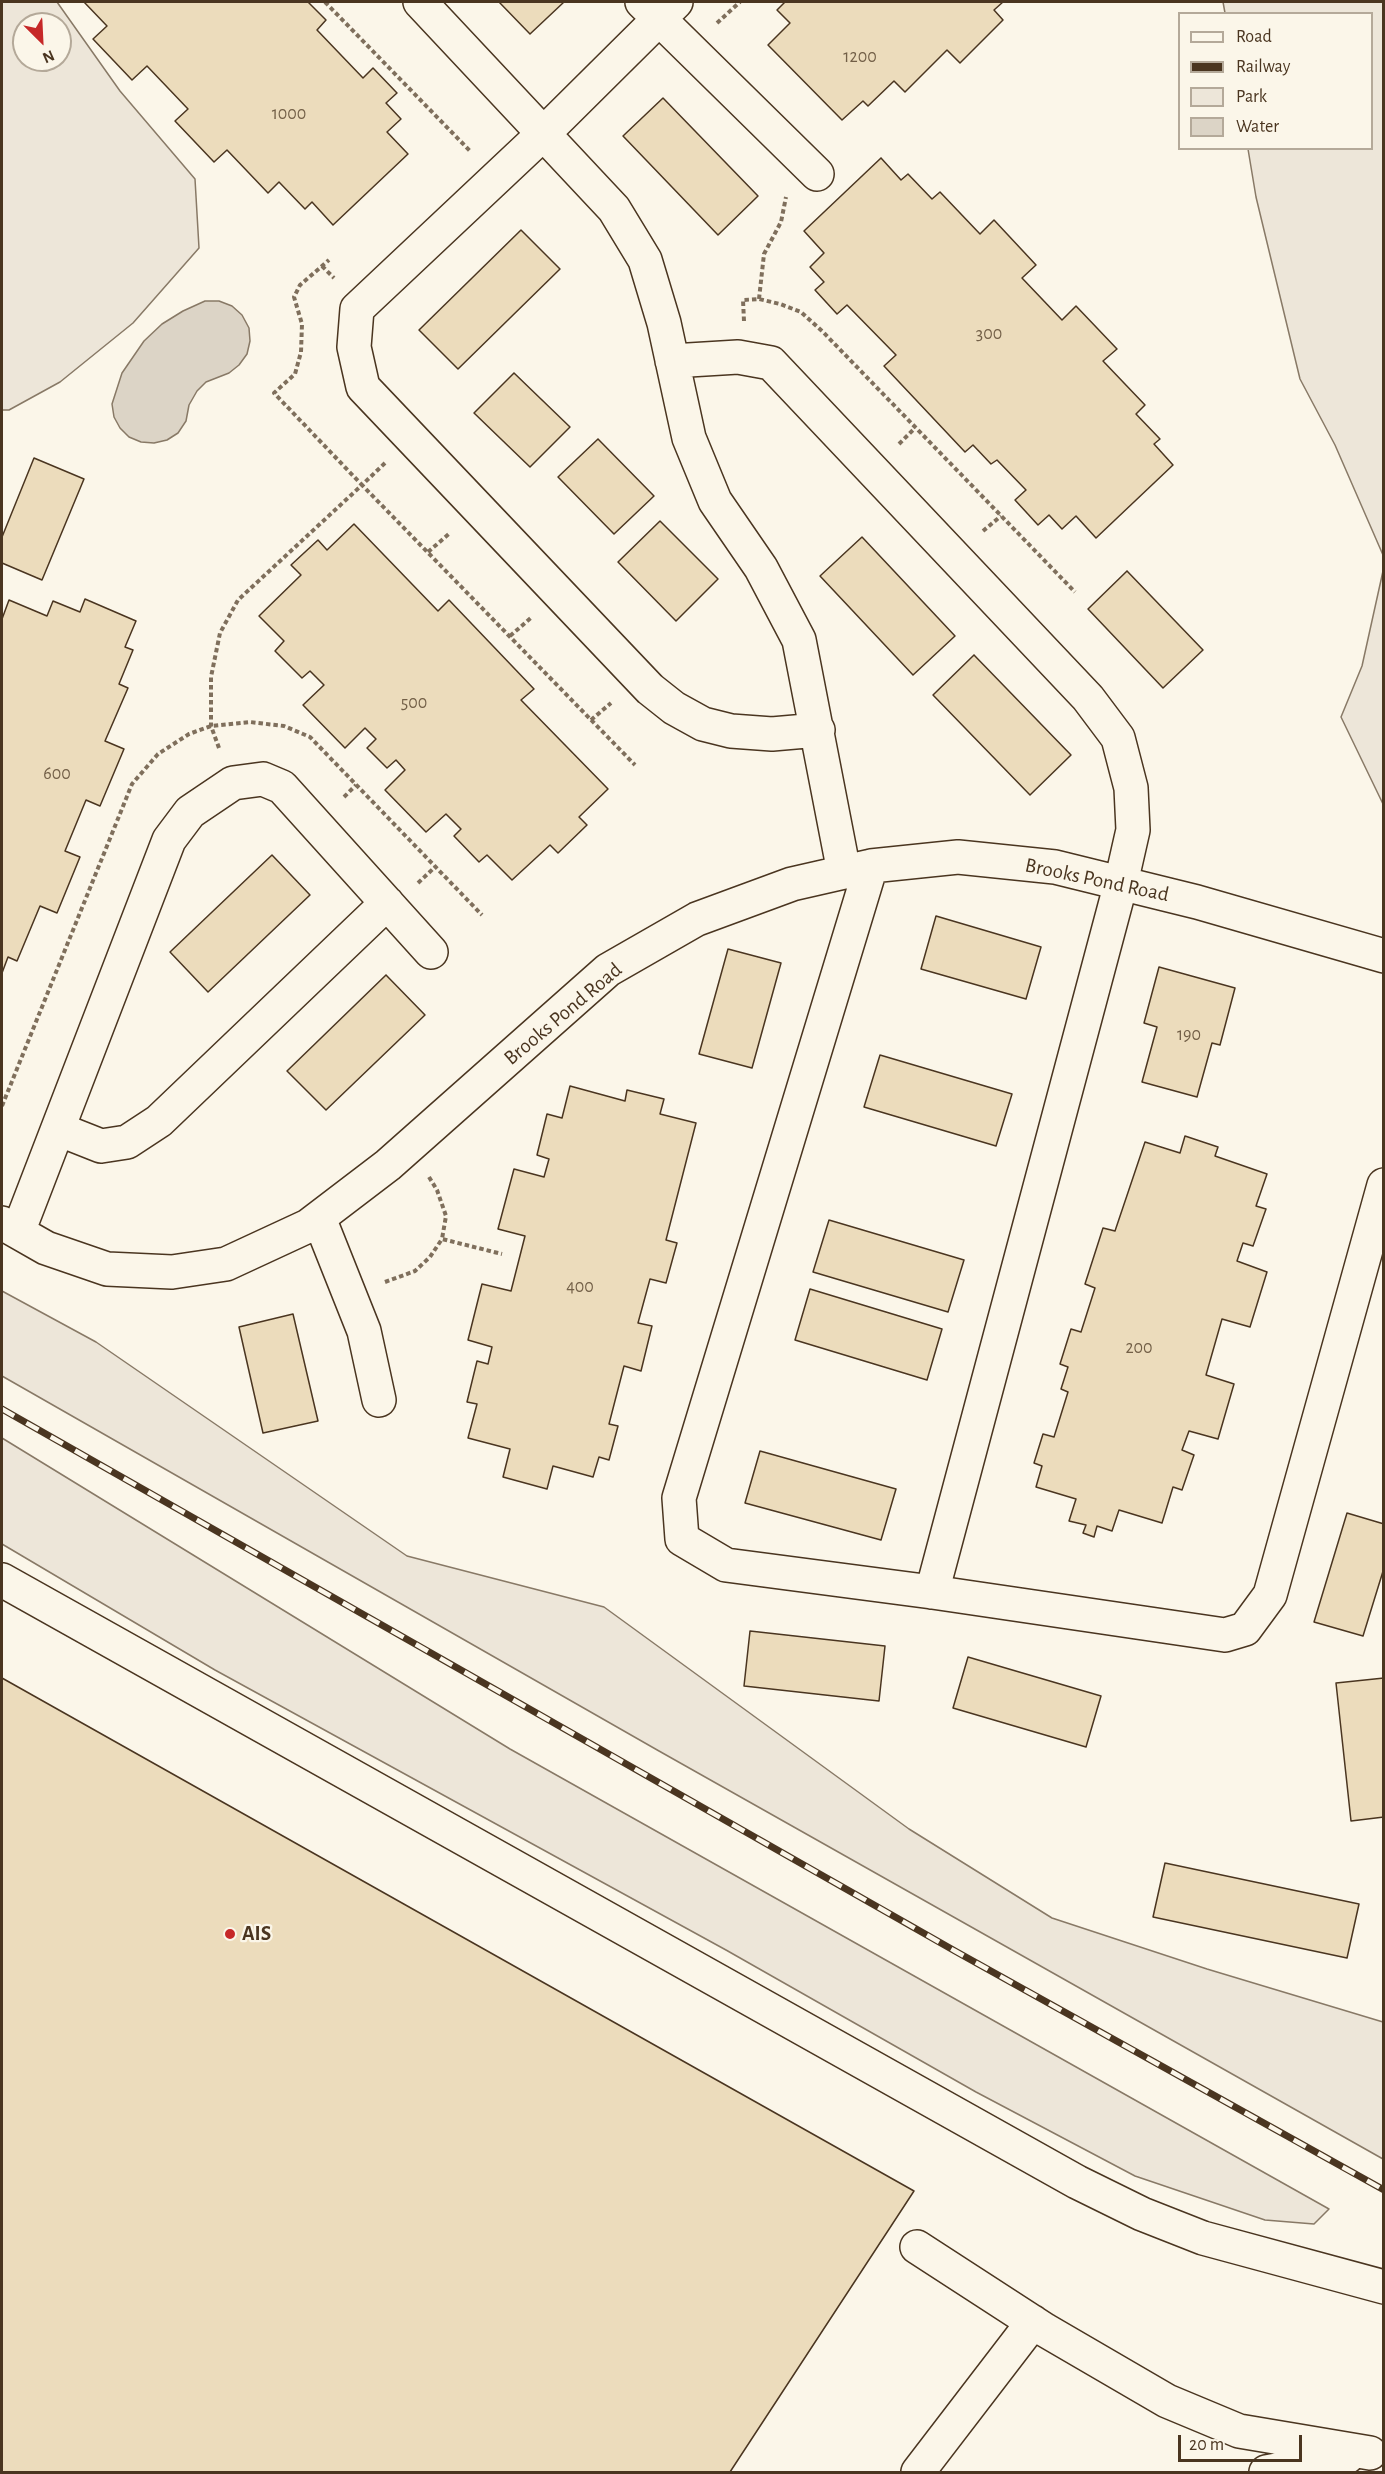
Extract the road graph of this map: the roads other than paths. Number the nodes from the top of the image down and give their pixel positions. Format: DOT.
graph roads {
  1 [pos="420,2"];
  2 [pos="659,7"];
  3 [pos="543,134"];
  4 [pos="817,174"];
  5 [pos="672,362"];
  6 [pos="818,730"];
  7 [pos="858,869"];
  8 [pos="1121,883"];
  9 [pos="387,903"];
  10 [pos="431,951"];
  11 [pos="1383,956"];
  12 [pos="58,1129"];
  13 [pos="1383,1185"];
  14 [pos="319,1218"];
  15 [pos="10,1228"];
  16 [pos="379,1400"];
  17 [pos="2,1580"];
  18 [pos="932,1592"];
  19 [pos="916,2247"];
  20 [pos="1383,2287"];
  21 [pos="1033,2322"];
  22 [pos="1377,2452"];
  23 [pos="918,2472"];
  24 [pos="1266,2472"];
  1 -- 3 [label="street"];
  2 -- 3 [label="street"];
  2 -- 4 [label="street"];
  3 -- 5 [label="street"];
  3 -- 6 [label="street"];
  5 -- 6 [label="street"];
  5 -- 8 [label="street"];
  6 -- 7 [label="street"];
  7 -- 8 [label="street, Brooks Pond Road"];
  7 -- 14 [label="street, Brooks Pond Road"];
  7 -- 18 [label="street"];
  8 -- 11 [label="street, Brooks Pond Road"];
  8 -- 18 [label="street"];
  9 -- 10 [label="street"];
  9 -- 12 [label="street"];
  9 -- 12 [label="street"];
  12 -- 15 [label="street"];
  13 -- 18 [label="street"];
  14 -- 15 [label="street, Brooks Pond Road"];
  14 -- 16 [label="street"];
  17 -- 20 [label="street"];
  19 -- 21 [label="street"];
  21 -- 22 [label="street"];
  21 -- 23 [label="street"];
  22 -- 24 [label="street"];
}
